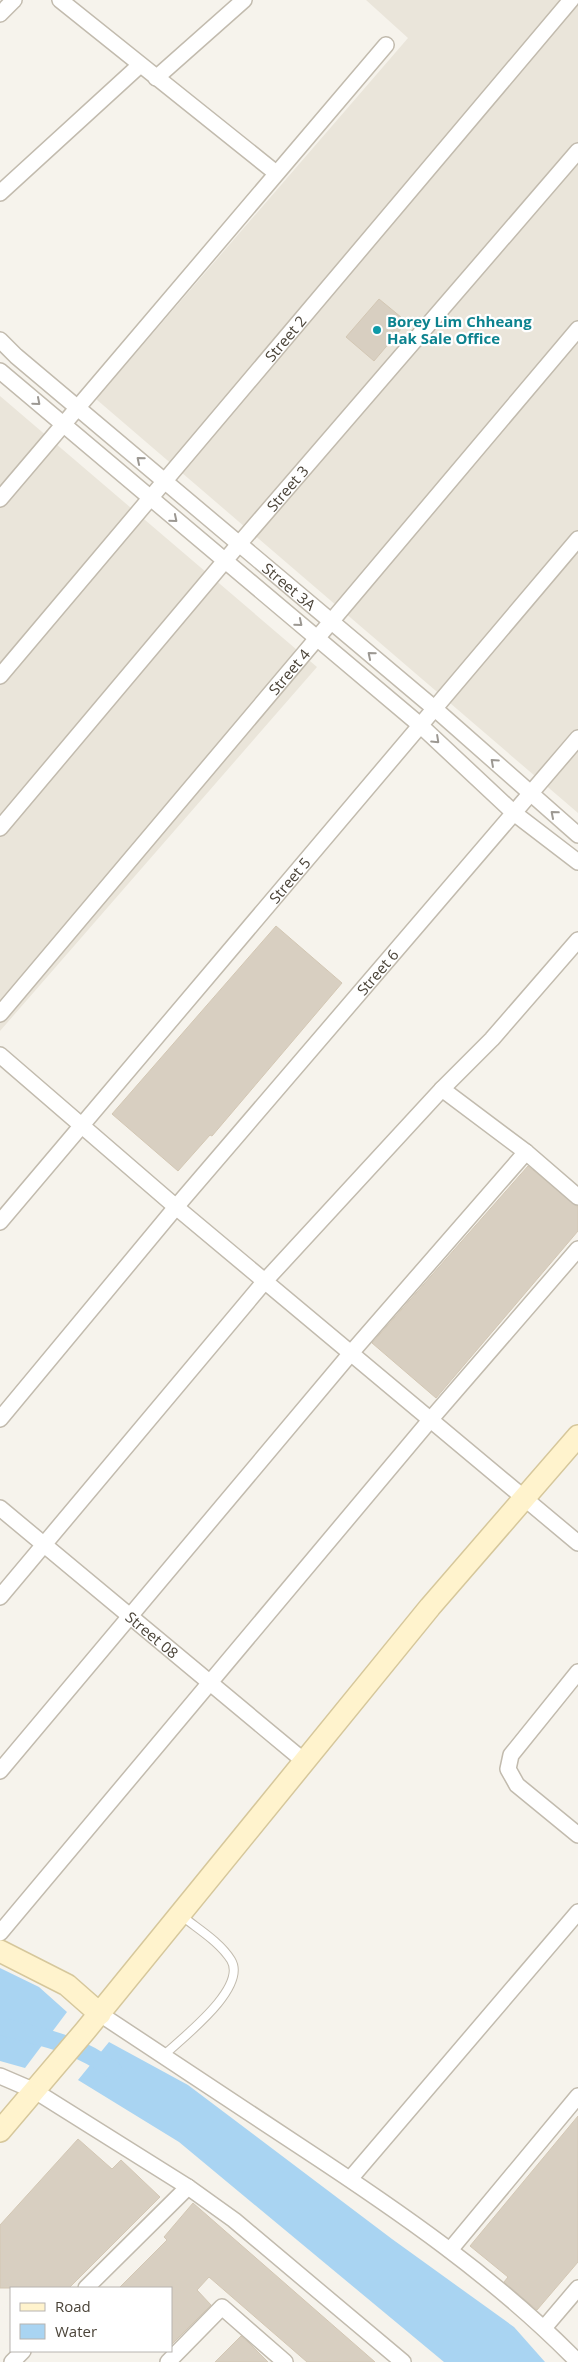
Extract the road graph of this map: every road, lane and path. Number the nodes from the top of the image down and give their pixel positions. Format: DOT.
graph roads {
  1 [pos="14,0"];
  2 [pos="60,0"];
  3 [pos="244,0"];
  4 [pos="571,0"];
  5 [pos="0,14"];
  6 [pos="386,45"];
  7 [pos="140,65"];
  8 [pos="156,78"];
  9 [pos="578,151"];
  10 [pos="276,173"];
  11 [pos="0,193"];
  12 [pos="578,329"];
  13 [pos="0,340"];
  14 [pos="1,374"];
  15 [pos="76,407"];
  16 [pos="63,425"];
  17 [pos="164,481"];
  18 [pos="150,498"];
  19 [pos="0,499"];
  20 [pos="578,538"];
  21 [pos="239,544"];
  22 [pos="225,561"];
  23 [pos="331,622"];
  24 [pos="317,639"];
  25 [pos="0,676"];
  26 [pos="434,708"];
  27 [pos="420,725"];
  28 [pos="578,738"];
  29 [pos="531,794"];
  30 [pos="514,813"];
  31 [pos="0,828"];
  32 [pos="578,835"];
  33 [pos="578,862"];
  34 [pos="578,940"];
  35 [pos="0,1014"];
  36 [pos="0,1055"];
  37 [pos="442,1089"];
  38 [pos="82,1125"];
  39 [pos="526,1152"];
  40 [pos="578,1197"];
  41 [pos="176,1207"];
  42 [pos="0,1222"];
  43 [pos="578,1249"];
  44 [pos="265,1281"];
  45 [pos="352,1353"];
  46 [pos="0,1419"];
  47 [pos="431,1419"];
  48 [pos="578,1436"];
  49 [pos="526,1498"];
  50 [pos="0,1508"];
  51 [pos="578,1542"];
  52 [pos="44,1544"];
  53 [pos="0,1597"];
  54 [pos="130,1616"];
  55 [pos="578,1672"];
  56 [pos="210,1683"];
  57 [pos="304,1761"];
  58 [pos="0,1772"];
  59 [pos="578,1836"];
  60 [pos="578,1912"];
  61 [pos="180,1914"];
  62 [pos="0,1933"];
  63 [pos="0,1951"];
  64 [pos="100,2014"];
  65 [pos="163,2056"];
  66 [pos="0,2076"];
  67 [pos="34,2091"];
  68 [pos="578,2096"];
  69 [pos="0,2130"];
  70 [pos="350,2179"];
  71 [pos="188,2187"];
  72 [pos="450,2250"];
  73 [pos="87,2287"];
  74 [pos="578,2288"];
  75 [pos="544,2328"];
  76 [pos="22,2352"];
  77 [pos="12,2362"];
  78 [pos="168,2362"];
  79 [pos="285,2362"];
  80 [pos="403,2362"];
  81 [pos="578,2362"];
  1 -- 5 [label="street"];
  2 -- 7 [label="street"];
  3 -- 8 [label="street"];
  4 -- 17 [label="street, Street 2"];
  6 -- 10 [label="street"];
  7 -- 8 [label="street"];
  7 -- 11 [label="street"];
  8 -- 10 [label="street"];
  9 -- 21 [label="street, Street 3"];
  10 -- 15 [label="street"];
  12 -- 23 [label="street, Street 4"];
  13 -- 15 [label="street, Street 3A"];
  14 -- 16 [label="street, Street 3A, one-way"];
  15 -- 16 [label="street"];
  17 -- 15 [label="street, Street 3A, one-way"];
  16 -- 18 [label="street, Street 3A"];
  16 -- 19 [label="street"];
  17 -- 18 [label="street, Street 2"];
  17 -- 21 [label="street, Street 3A"];
  18 -- 22 [label="street, Street 3A, one-way"];
  18 -- 25 [label="street, Street 2"];
  20 -- 26 [label="street, Street 5"];
  21 -- 22 [label="street, Street 3"];
  21 -- 23 [label="street, Street 3A"];
  22 -- 24 [label="street, Street 3A, one-way"];
  22 -- 31 [label="street, Street 3"];
  23 -- 24 [label="street, Street 4"];
  26 -- 23 [label="street, Street 3A, one-way"];
  24 -- 27 [label="street, Street 3A"];
  24 -- 35 [label="street, Street 4"];
  26 -- 27 [label="street, Street 5"];
  29 -- 26 [label="street, Street 3A, one-way"];
  27 -- 30 [label="street, Street 3A, one-way"];
  27 -- 38 [label="street, Street 5"];
  28 -- 29 [label="street, Street 6"];
  29 -- 30 [label="street, Street 6"];
  32 -- 29 [label="street, Street 3A, one-way"];
  30 -- 33 [label="street, Street 3A"];
  30 -- 41 [label="street, Street 6"];
  34 -- 37 [label="street"];
  36 -- 38 [label="street"];
  37 -- 39 [label="street"];
  37 -- 44 [label="street"];
  38 -- 41 [label="street"];
  38 -- 42 [label="street, Street 5"];
  39 -- 40 [label="street"];
  39 -- 45 [label="street"];
  41 -- 44 [label="street"];
  41 -- 46 [label="street, Street 6"];
  43 -- 47 [label="street"];
  44 -- 45 [label="street"];
  44 -- 52 [label="street"];
  45 -- 47 [label="street"];
  45 -- 54 [label="street"];
  47 -- 49 [label="street"];
  47 -- 56 [label="street"];
  48 -- 49 [label="street"];
  49 -- 51 [label="street"];
  49 -- 57 [label="street"];
  50 -- 52 [label="street, Street 08"];
  52 -- 53 [label="street"];
  52 -- 54 [label="street, Street 08"];
  54 -- 56 [label="street, Street 08"];
  54 -- 58 [label="street"];
  55 -- 59 [label="street"];
  56 -- 57 [label="street, Street 08"];
  56 -- 62 [label="street"];
  57 -- 61 [label="street"];
  60 -- 70 [label="street"];
  61 -- 64 [label="street"];
  61 -- 65 [label="lane"];
  63 -- 64 [label="street"];
  64 -- 65 [label="street"];
  64 -- 67 [label="street"];
  65 -- 70 [label="street"];
  66 -- 67 [label="street"];
  67 -- 69 [label="street"];
  67 -- 71 [label="street"];
  68 -- 72 [label="street"];
  70 -- 72 [label="street"];
  71 -- 73 [label="street"];
  71 -- 80 [label="street"];
  72 -- 75 [label="street"];
  74 -- 75 [label="street"];
  75 -- 81 [label="street"];
  76 -- 77 [label="street"];
  78 -- 79 [label="street"];
}
